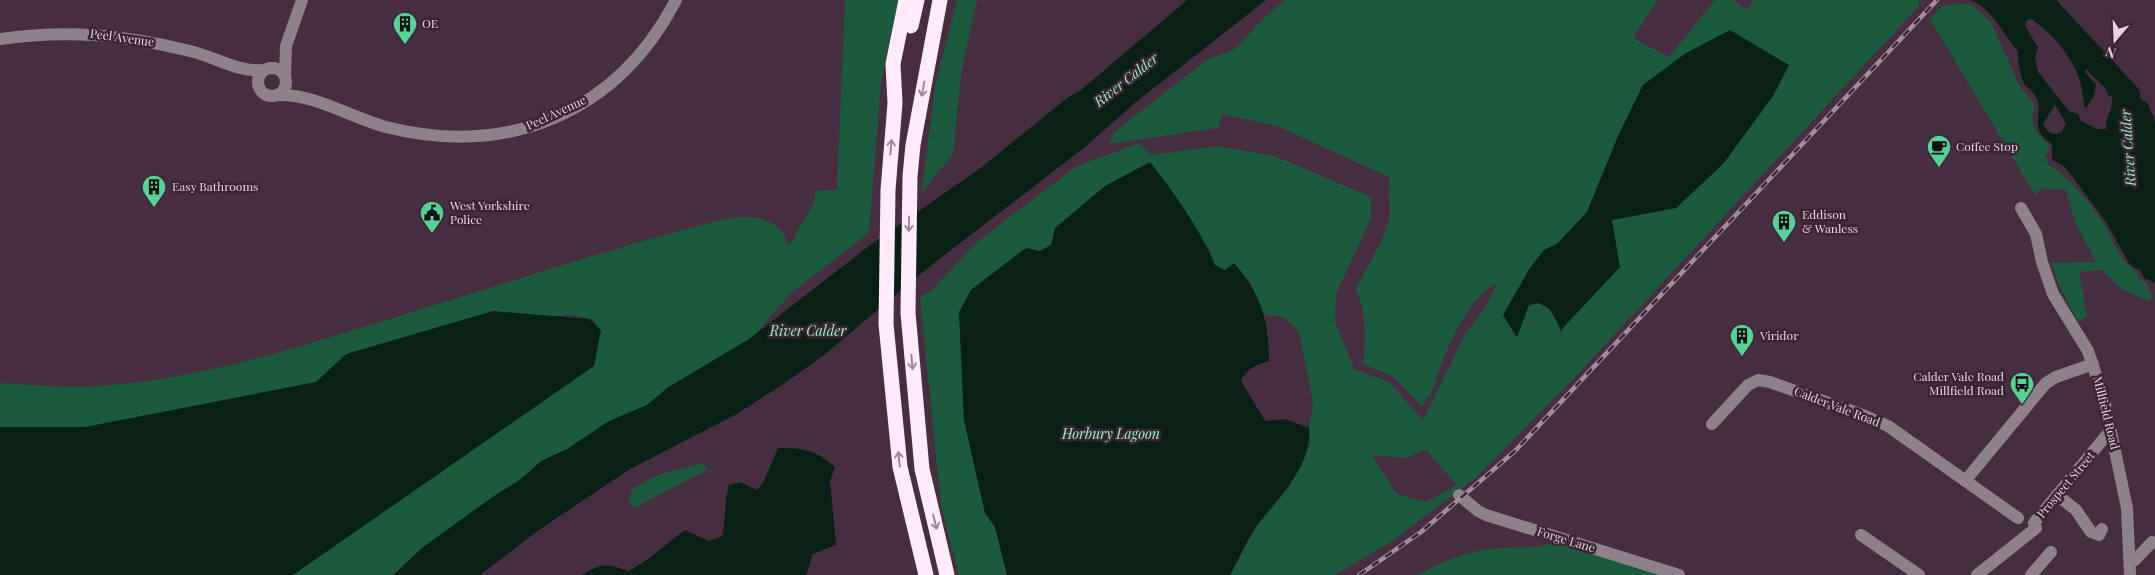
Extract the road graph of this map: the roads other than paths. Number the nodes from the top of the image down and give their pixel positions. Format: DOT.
graph roads {
  1 [pos="302,0"];
  2 [pos="676,0"];
  3 [pos="906,0"];
  4 [pos="917,0"];
  5 [pos="940,0"];
  6 [pos="945,0"];
  7 [pos="0,39"];
  8 [pos="931,41"];
  9 [pos="286,46"];
  10 [pos="240,69"];
  11 [pos="266,69"];
  12 [pos="285,79"];
  13 [pos="259,89"];
  14 [pos="278,95"];
  15 [pos="307,97"];
  16 [pos="894,103"];
  17 [pos="2021,208"];
  18 [pos="2093,364"];
  19 [pos="1712,424"];
  20 [pos="2110,431"];
  21 [pos="1964,481"];
  22 [pos="1459,495"];
  23 [pos="2057,495"];
  24 [pos="2018,518"];
  25 [pos="2102,529"];
  26 [pos="1861,535"];
  27 [pos="2152,542"];
  28 [pos="2051,552"];
  29 [pos="2130,561"];
  30 [pos="926,575"];
  31 [pos="947,575"];
  32 [pos="1679,575"];
  33 [pos="1919,575"];
  34 [pos="1977,575"];
  35 [pos="2031,575"];
  36 [pos="2130,575"];
  1 -- 9 [label="street"];
  2 -- 15 [label="street, Peel Avenue"];
  3 -- 16 [label="highway"];
  4 -- 16 [label="highway"];
  5 -- 8 [label="highway"];
  6 -- 8 [label="highway"];
  7 -- 10 [label="street, Peel Avenue"];
  8 -- 31 [label="highway, one-way"];
  9 -- 11 [label="street"];
  9 -- 12 [label="street"];
  10 -- 11 [label="street, Peel Avenue"];
  10 -- 13 [label="street, Peel Avenue"];
  11 -- 12 [label="street, Peel Avenue"];
  11 -- 13 [label="street"];
  12 -- 14 [label="street"];
  12 -- 15 [label="street, Peel Avenue"];
  13 -- 14 [label="street, Peel Avenue"];
  14 -- 15 [label="street, Peel Avenue"];
  30 -- 16 [label="highway, one-way"];
  17 -- 18 [label="street, Millfield Road"];
  18 -- 20 [label="street, Millfield Road"];
  18 -- 21 [label="street"];
  19 -- 21 [label="street, Calder Vale Road"];
  20 -- 23 [label="street, Prospect Street"];
  20 -- 29 [label="street, Millfield Road"];
  21 -- 24 [label="street, Calder Vale Road"];
  22 -- 32 [label="street, Forge Lane"];
  23 -- 25 [label="street"];
  23 -- 34 [label="street, Prospect Street"];
  26 -- 33 [label="street"];
  27 -- 29 [label="street"];
  28 -- 35 [label="street"];
  29 -- 36 [label="street, Millfield Road"];
}
